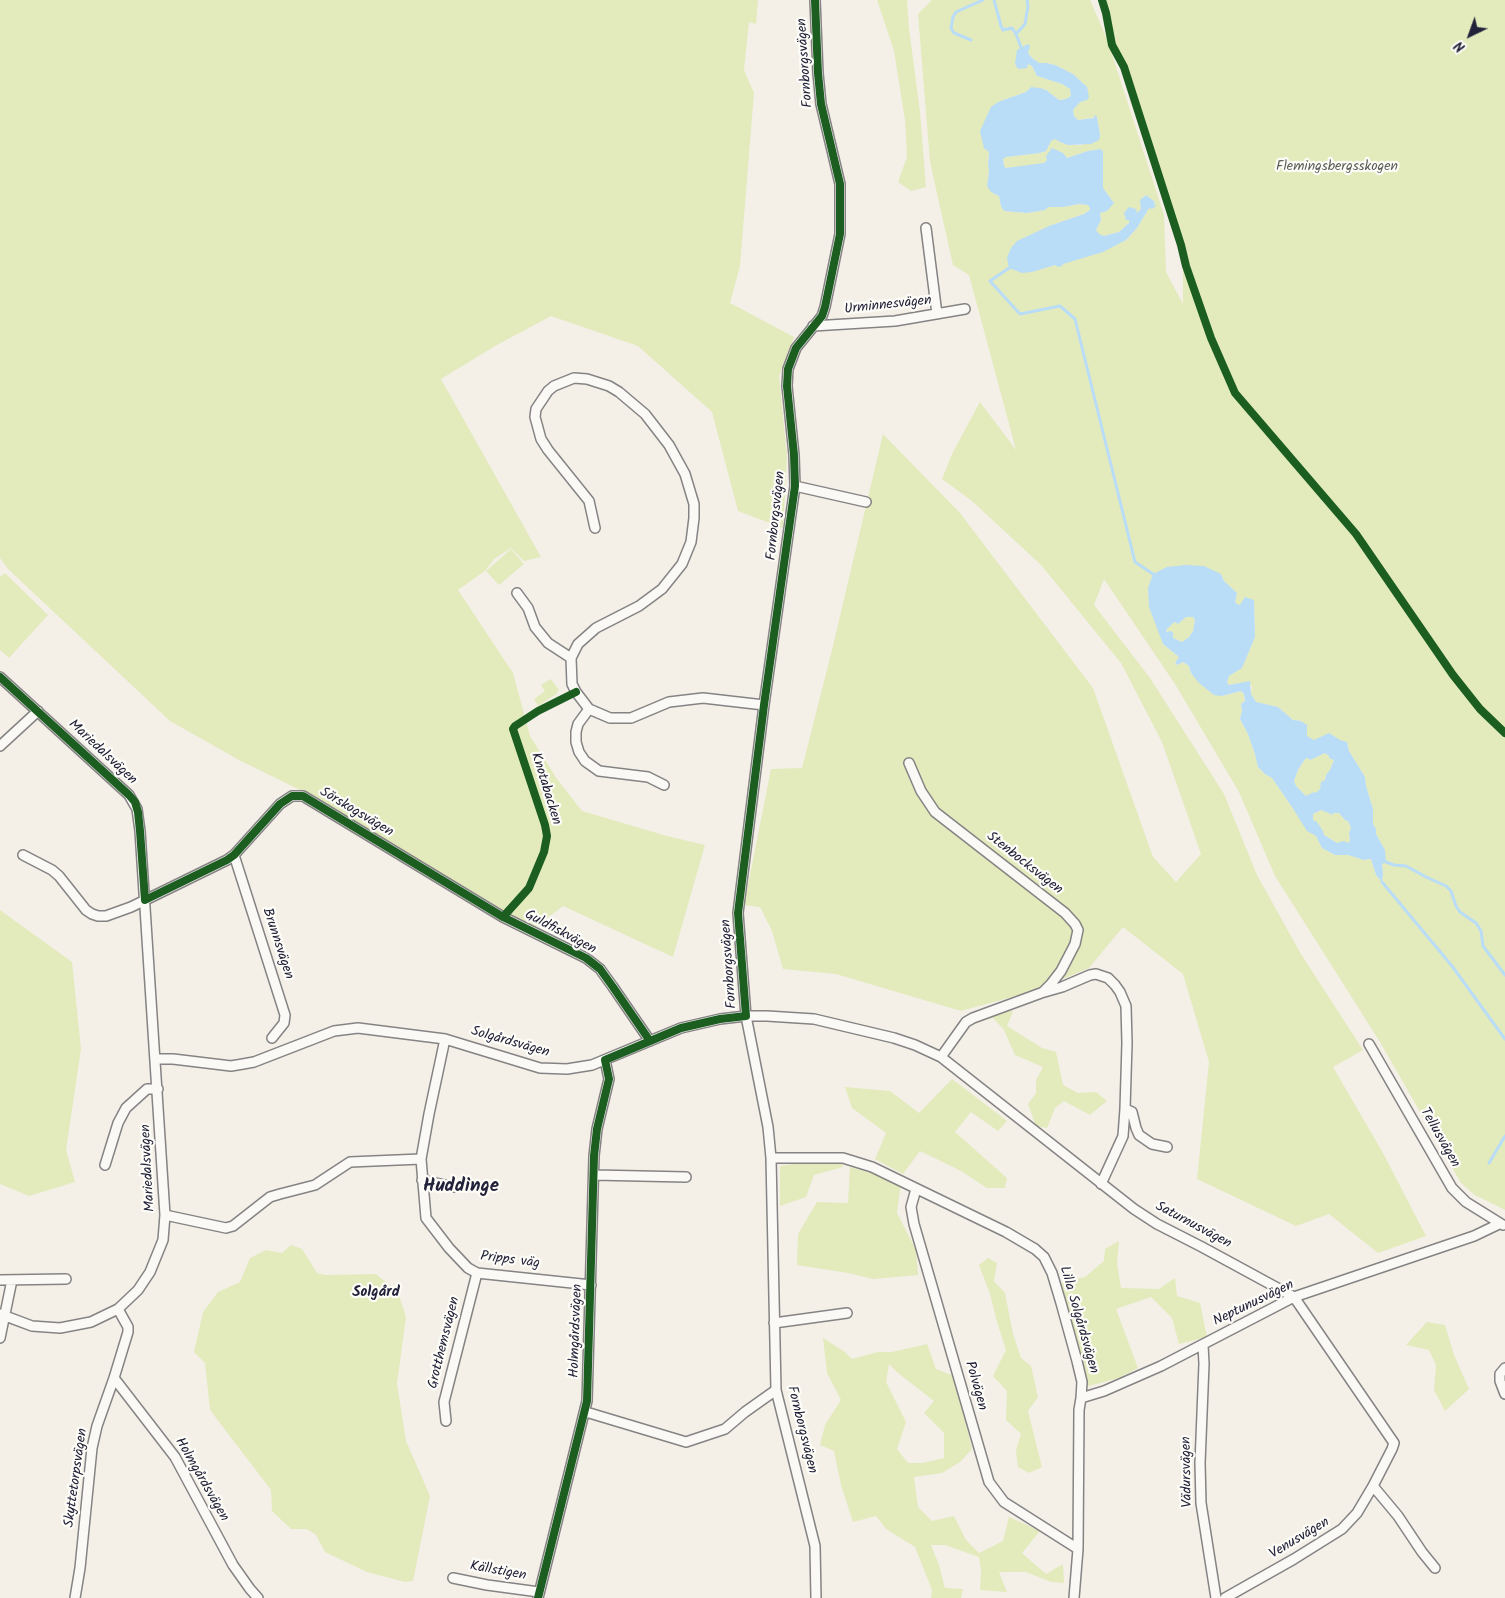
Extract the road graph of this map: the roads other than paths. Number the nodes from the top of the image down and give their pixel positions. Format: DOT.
graph roads {
  1 [pos="815,0"];
  2 [pos="926,228"];
  3 [pos="965,309"];
  4 [pos="937,314"];
  5 [pos="813,326"];
  6 [pos="795,486"];
  7 [pos="866,502"];
  8 [pos="596,528"];
  9 [pos="517,593"];
  10 [pos="571,658"];
  11 [pos="0,677"];
  12 [pos="764,705"];
  13 [pos="589,709"];
  14 [pos="38,710"];
  15 [pos="0,746"];
  16 [pos="909,763"];
  17 [pos="664,785"];
  18 [pos="23,855"];
  19 [pos="234,855"];
  20 [pos="145,900"];
  21 [pos="484,906"];
  22 [pos="1041,993"];
  23 [pos="746,1016"];
  24 [pos="272,1038"];
  25 [pos="445,1039"];
  26 [pos="650,1041"];
  27 [pos="1369,1044"];
  28 [pos="942,1057"];
  29 [pos="155,1059"];
  30 [pos="606,1060"];
  31 [pos="158,1089"];
  32 [pos="1125,1109"];
  33 [pos="1167,1147"];
  34 [pos="771,1158"];
  35 [pos="421,1159"];
  36 [pos="105,1165"];
  37 [pos="594,1175"];
  38 [pos="686,1177"];
  39 [pos="422,1180"];
  40 [pos="1101,1184"];
  41 [pos="454,1187"];
  42 [pos="916,1189"];
  43 [pos="165,1215"];
  44 [pos="1502,1225"];
  45 [pos="477,1273"];
  46 [pos="66,1279"];
  47 [pos="0,1280"];
  48 [pos="12,1280"];
  49 [pos="591,1285"];
  50 [pos="1294,1297"];
  51 [pos="118,1309"];
  52 [pos="847,1313"];
  53 [pos="2,1315"];
  54 [pos="774,1323"];
  55 [pos="0,1338"];
  56 [pos="1203,1345"];
  57 [pos="1505,1368"];
  58 [pos="114,1378"];
  59 [pos="776,1390"];
  60 [pos="1505,1394"];
  61 [pos="1081,1398"];
  62 [pos="586,1412"];
  63 [pos="446,1421"];
  64 [pos="1392,1449"];
  65 [pos="1374,1486"];
  66 [pos="1078,1549"];
  67 [pos="1435,1568"];
  68 [pos="453,1578"];
  69 [pos="539,1595"];
  70 [pos="75,1598"];
  71 [pos="258,1598"];
  72 [pos="816,1598"];
  73 [pos="1074,1598"];
  74 [pos="1216,1598"];
  75 [pos="1225,1598"];
  1 -- 5 [label="street, Fornborgsvägen"];
  2 -- 4 [label="street"];
  3 -- 4 [label="street, Urminnesvägen"];
  4 -- 5 [label="street, Urminnesvägen"];
  5 -- 6 [label="street, Fornborgsvägen"];
  6 -- 7 [label="street"];
  6 -- 12 [label="street, Fornborgsvägen"];
  8 -- 10 [label="street"];
  9 -- 10 [label="street"];
  10 -- 13 [label="street"];
  11 -- 14 [label="street, Mariedalsvägen"];
  12 -- 13 [label="street"];
  12 -- 23 [label="street, Fornborgsvägen"];
  13 -- 17 [label="street"];
  14 -- 15 [label="street"];
  14 -- 20 [label="street, Mariedalsvägen"];
  16 -- 22 [label="street, Stenbocksvägen"];
  18 -- 20 [label="street, Sörskogsvägen"];
  19 -- 20 [label="street, Sörskogsvägen"];
  19 -- 21 [label="street, Sörskogsvägen"];
  19 -- 24 [label="street, Brunnsvägen"];
  20 -- 29 [label="street, Mariedalsvägen"];
  21 -- 26 [label="street, Guldfiskvägen"];
  22 -- 28 [label="street, Stenbocksvägen"];
  22 -- 32 [label="street, Stenbocksvägen"];
  23 -- 26 [label="street, Solgårdsvägen"];
  23 -- 28 [label="street, Solgårdsvägen"];
  23 -- 34 [label="street, Fornborgsvägen"];
  25 -- 29 [label="street, Solgårdsvägen"];
  25 -- 30 [label="street, Solgårdsvägen"];
  25 -- 35 [label="street, Pripps väg"];
  26 -- 30 [label="street, Solgårdsvägen"];
  27 -- 44 [label="street, Tellusvägen"];
  28 -- 40 [label="street, Saturnusvägen"];
  29 -- 31 [label="street, Mariedalsvägen"];
  30 -- 37 [label="street, Holmgårdsvägen"];
  31 -- 36 [label="street"];
  31 -- 43 [label="street, Mariedalsvägen"];
  32 -- 33 [label="street"];
  32 -- 40 [label="street, Stenbocksvägen"];
  34 -- 42 [label="street, Lilla Solgårdsvägen"];
  34 -- 54 [label="street, Fornborgsvägen"];
  35 -- 39 [label="street, Pripps väg"];
  35 -- 43 [label="street"];
  37 -- 38 [label="street"];
  37 -- 49 [label="street, Holmgårdsvägen"];
  39 -- 41 [label="street"];
  39 -- 45 [label="street, Pripps väg"];
  40 -- 50 [label="street, Saturnusvägen"];
  42 -- 61 [label="street, Lilla Solgårdsvägen"];
  42 -- 66 [label="street, Polvägen"];
  43 -- 51 [label="street, Mariedalsvägen"];
  44 -- 50 [label="street, Neptunusvägen"];
  45 -- 49 [label="street, Pripps väg"];
  45 -- 63 [label="street, Grotthemsvägen"];
  46 -- 48 [label="street"];
  47 -- 48 [label="street"];
  48 -- 53 [label="street"];
  49 -- 62 [label="street, Holmgårdsvägen"];
  50 -- 56 [label="street, Neptunusvägen"];
  50 -- 64 [label="street, Saturnusvägen"];
  51 -- 53 [label="street, Mariedalsvägen"];
  51 -- 58 [label="street, Skyttetorpsvägen"];
  52 -- 54 [label="street"];
  53 -- 55 [label="street"];
  54 -- 59 [label="street, Fornborgsvägen"];
  56 -- 61 [label="street, Neptunusvägen"];
  56 -- 74 [label="street, Vädursvägen"];
  57 -- 60 [label="street"];
  58 -- 70 [label="street, Skyttetorpsvägen"];
  58 -- 71 [label="street, Holmgårdsvägen"];
  59 -- 62 [label="street"];
  59 -- 72 [label="street, Fornborgsvägen"];
  61 -- 66 [label="street, Lilla Solgårdsvägen"];
  62 -- 69 [label="street, Holmgårdsvägen"];
  64 -- 65 [label="street, Venusvägen"];
  65 -- 67 [label="street"];
  65 -- 75 [label="street, Venusvägen"];
  66 -- 73 [label="street, Lilla Solgårdsvägen"];
  68 -- 69 [label="street, Källstigen"];
}
